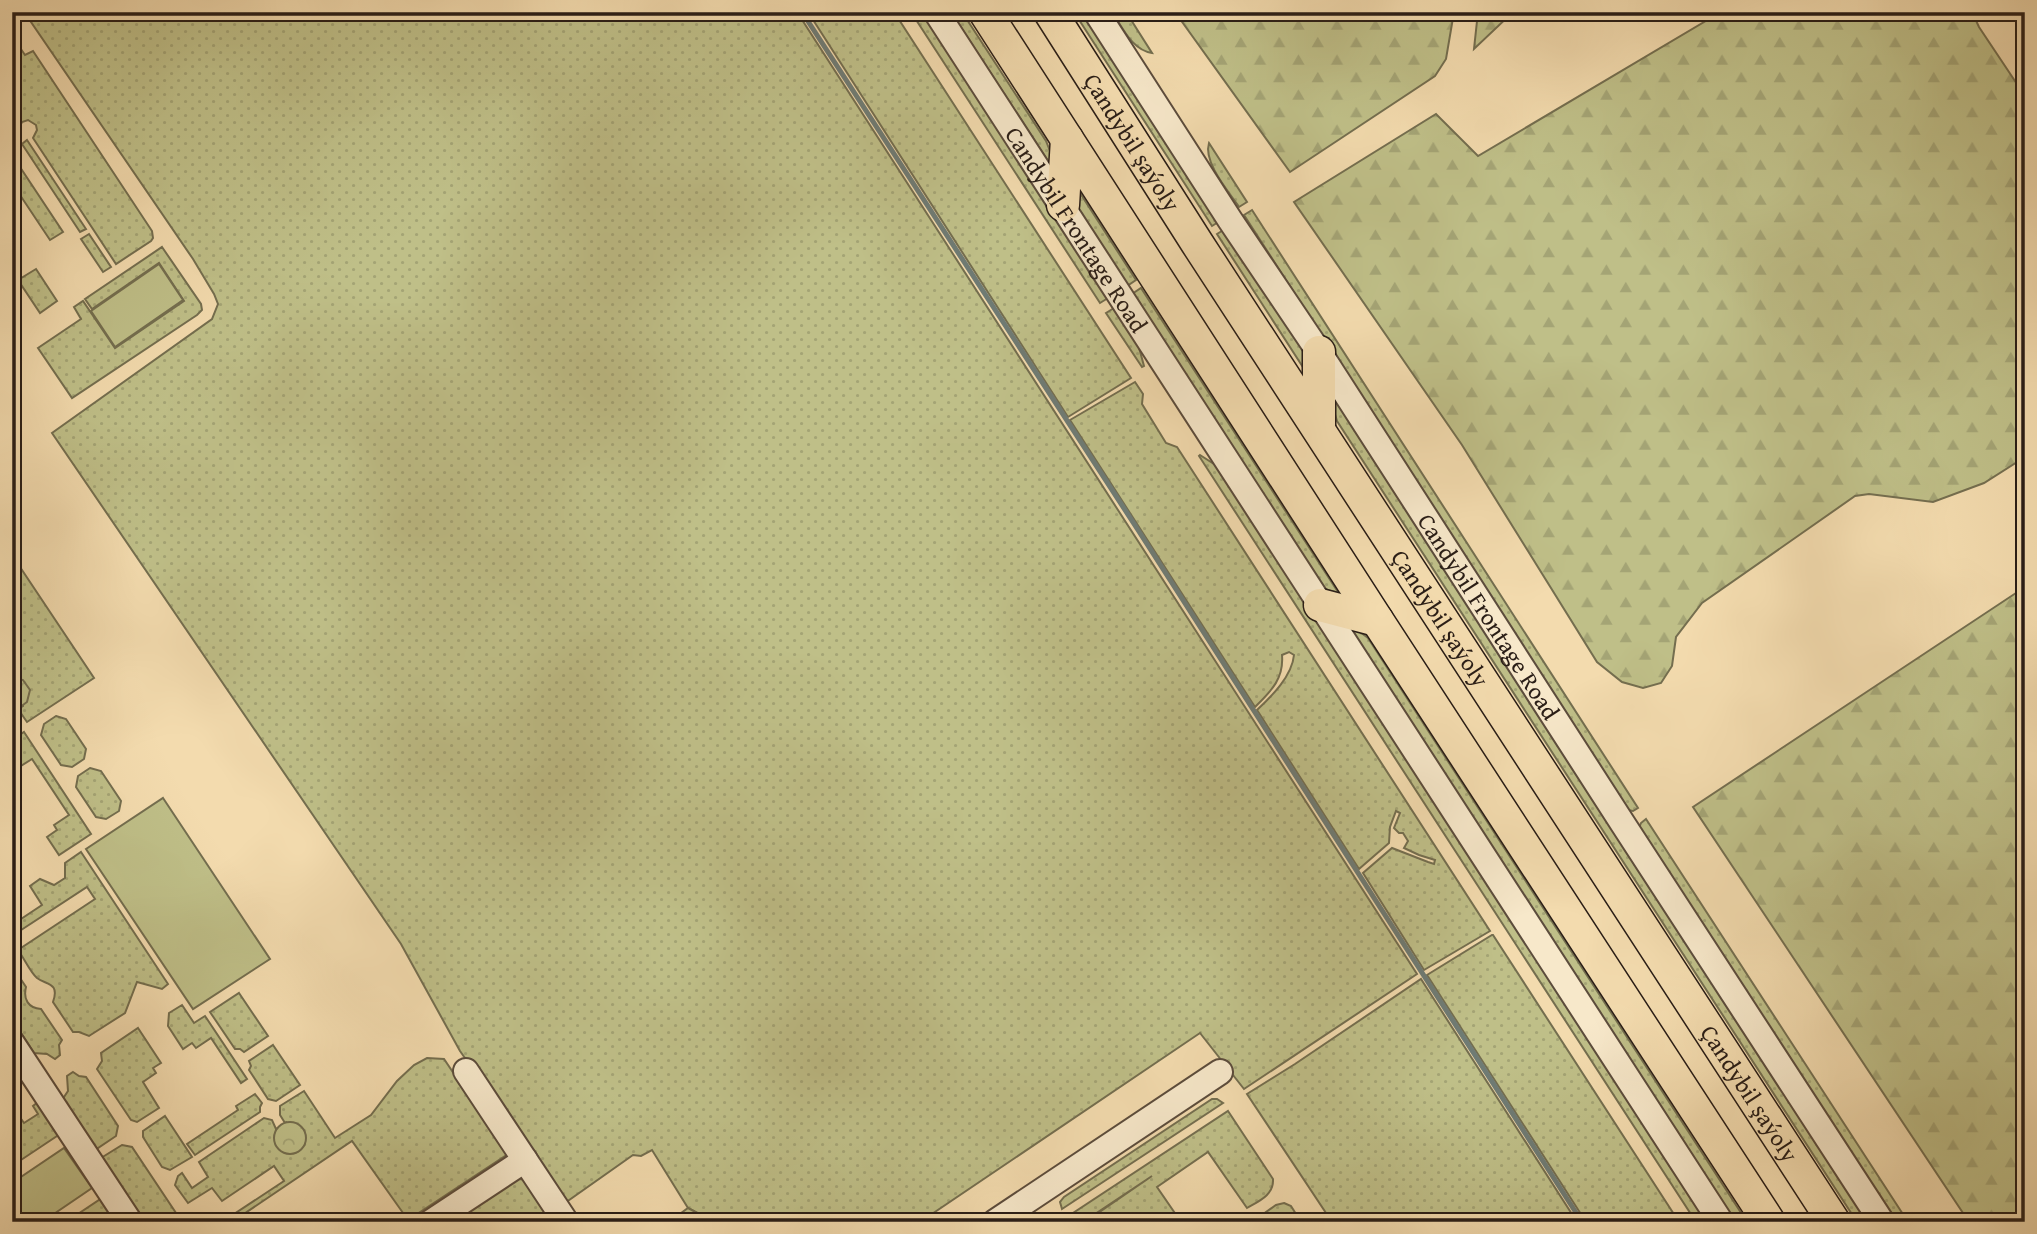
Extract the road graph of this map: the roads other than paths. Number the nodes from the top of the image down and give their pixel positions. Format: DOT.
graph roads {
  1 [pos="936,12"];
  2 [pos="985,12"];
  3 [pos="1051,12"];
  4 [pos="1096,12"];
  5 [pos="1067,139"];
  6 [pos="1063,205"];
  7 [pos="1319,352"];
  8 [pos="1319,428"];
  9 [pos="1320,605"];
  10 [pos="1377,620"];
  11 [pos="12,1044"];
  12 [pos="466,1071"];
  13 [pos="1220,1072"];
  14 [pos="526,1160"];
  15 [pos="130,1222"];
  16 [pos="431,1222"];
  17 [pos="566,1222"];
  18 [pos="995,1222"];
  19 [pos="1721,1222"];
  20 [pos="1769,1222"];
  21 [pos="1834,1222"];
  22 [pos="1882,1222"];
  1 -- 6 [label="street, Candybil Frontage Road"];
  2 -- 5 [label="main road"];
  3 -- 8 [label="main road, Çandybil şaýoly"];
  4 -- 7 [label="street, Candybil Frontage Road"];
  5 -- 6 [label="main road"];
  5 -- 10 [label="main road"];
  6 -- 9 [label="street, Candybil Frontage Road"];
  7 -- 8 [label="main road"];
  7 -- 22 [label="street, Candybil Frontage Road"];
  8 -- 21 [label="main road, Çandybil şaýoly"];
  9 -- 10 [label="main road"];
  9 -- 19 [label="street, Candybil Frontage Road"];
  10 -- 20 [label="main road"];
  11 -- 15 [label="street"];
  12 -- 14 [label="street"];
  13 -- 18 [label="street"];
  14 -- 16 [label="street"];
  14 -- 17 [label="street"];
}
